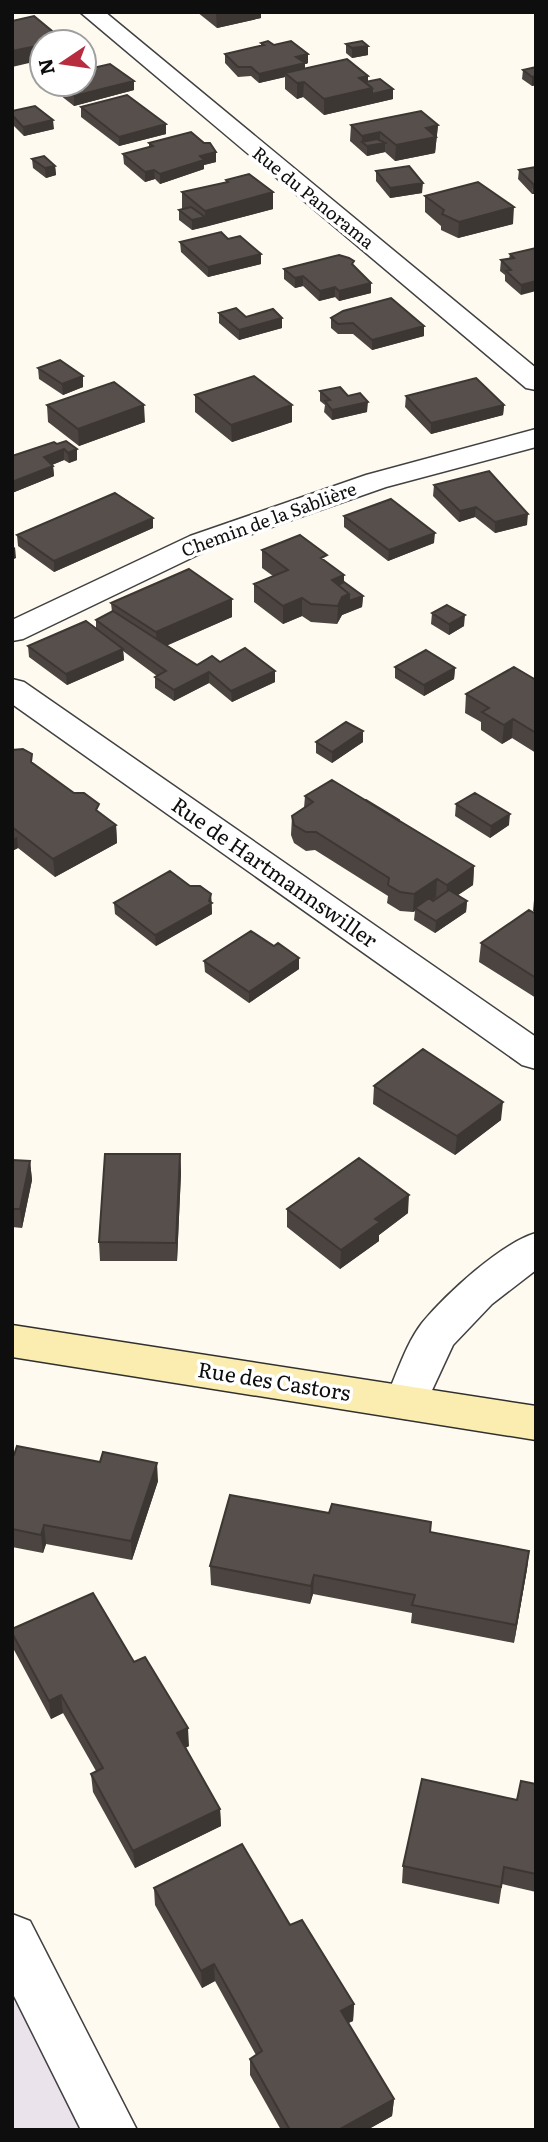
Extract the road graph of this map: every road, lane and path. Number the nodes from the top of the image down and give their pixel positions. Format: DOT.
graph roads {
  1 [pos="91,12"];
  2 [pos="536,382"];
  3 [pos="536,438"];
  4 [pos="12,632"];
  5 [pos="12,689"];
  6 [pos="536,1056"];
  7 [pos="536,1248"];
  8 [pos="12,1341"];
  9 [pos="406,1402"];
  10 [pos="536,1423"];
  11 [pos="12,1938"];
  12 [pos="110,2130"];
  1 -- 2 [label="street, Rue du Panorama"];
  3 -- 4 [label="street, Chemin de la Sablière"];
  5 -- 6 [label="street, Rue de Hartmannswiller"];
  7 -- 9 [label="street"];
  8 -- 9 [label="street, Rue des Castors"];
  9 -- 10 [label="street, Rue des Castors"];
  11 -- 12 [label="street"];
}
